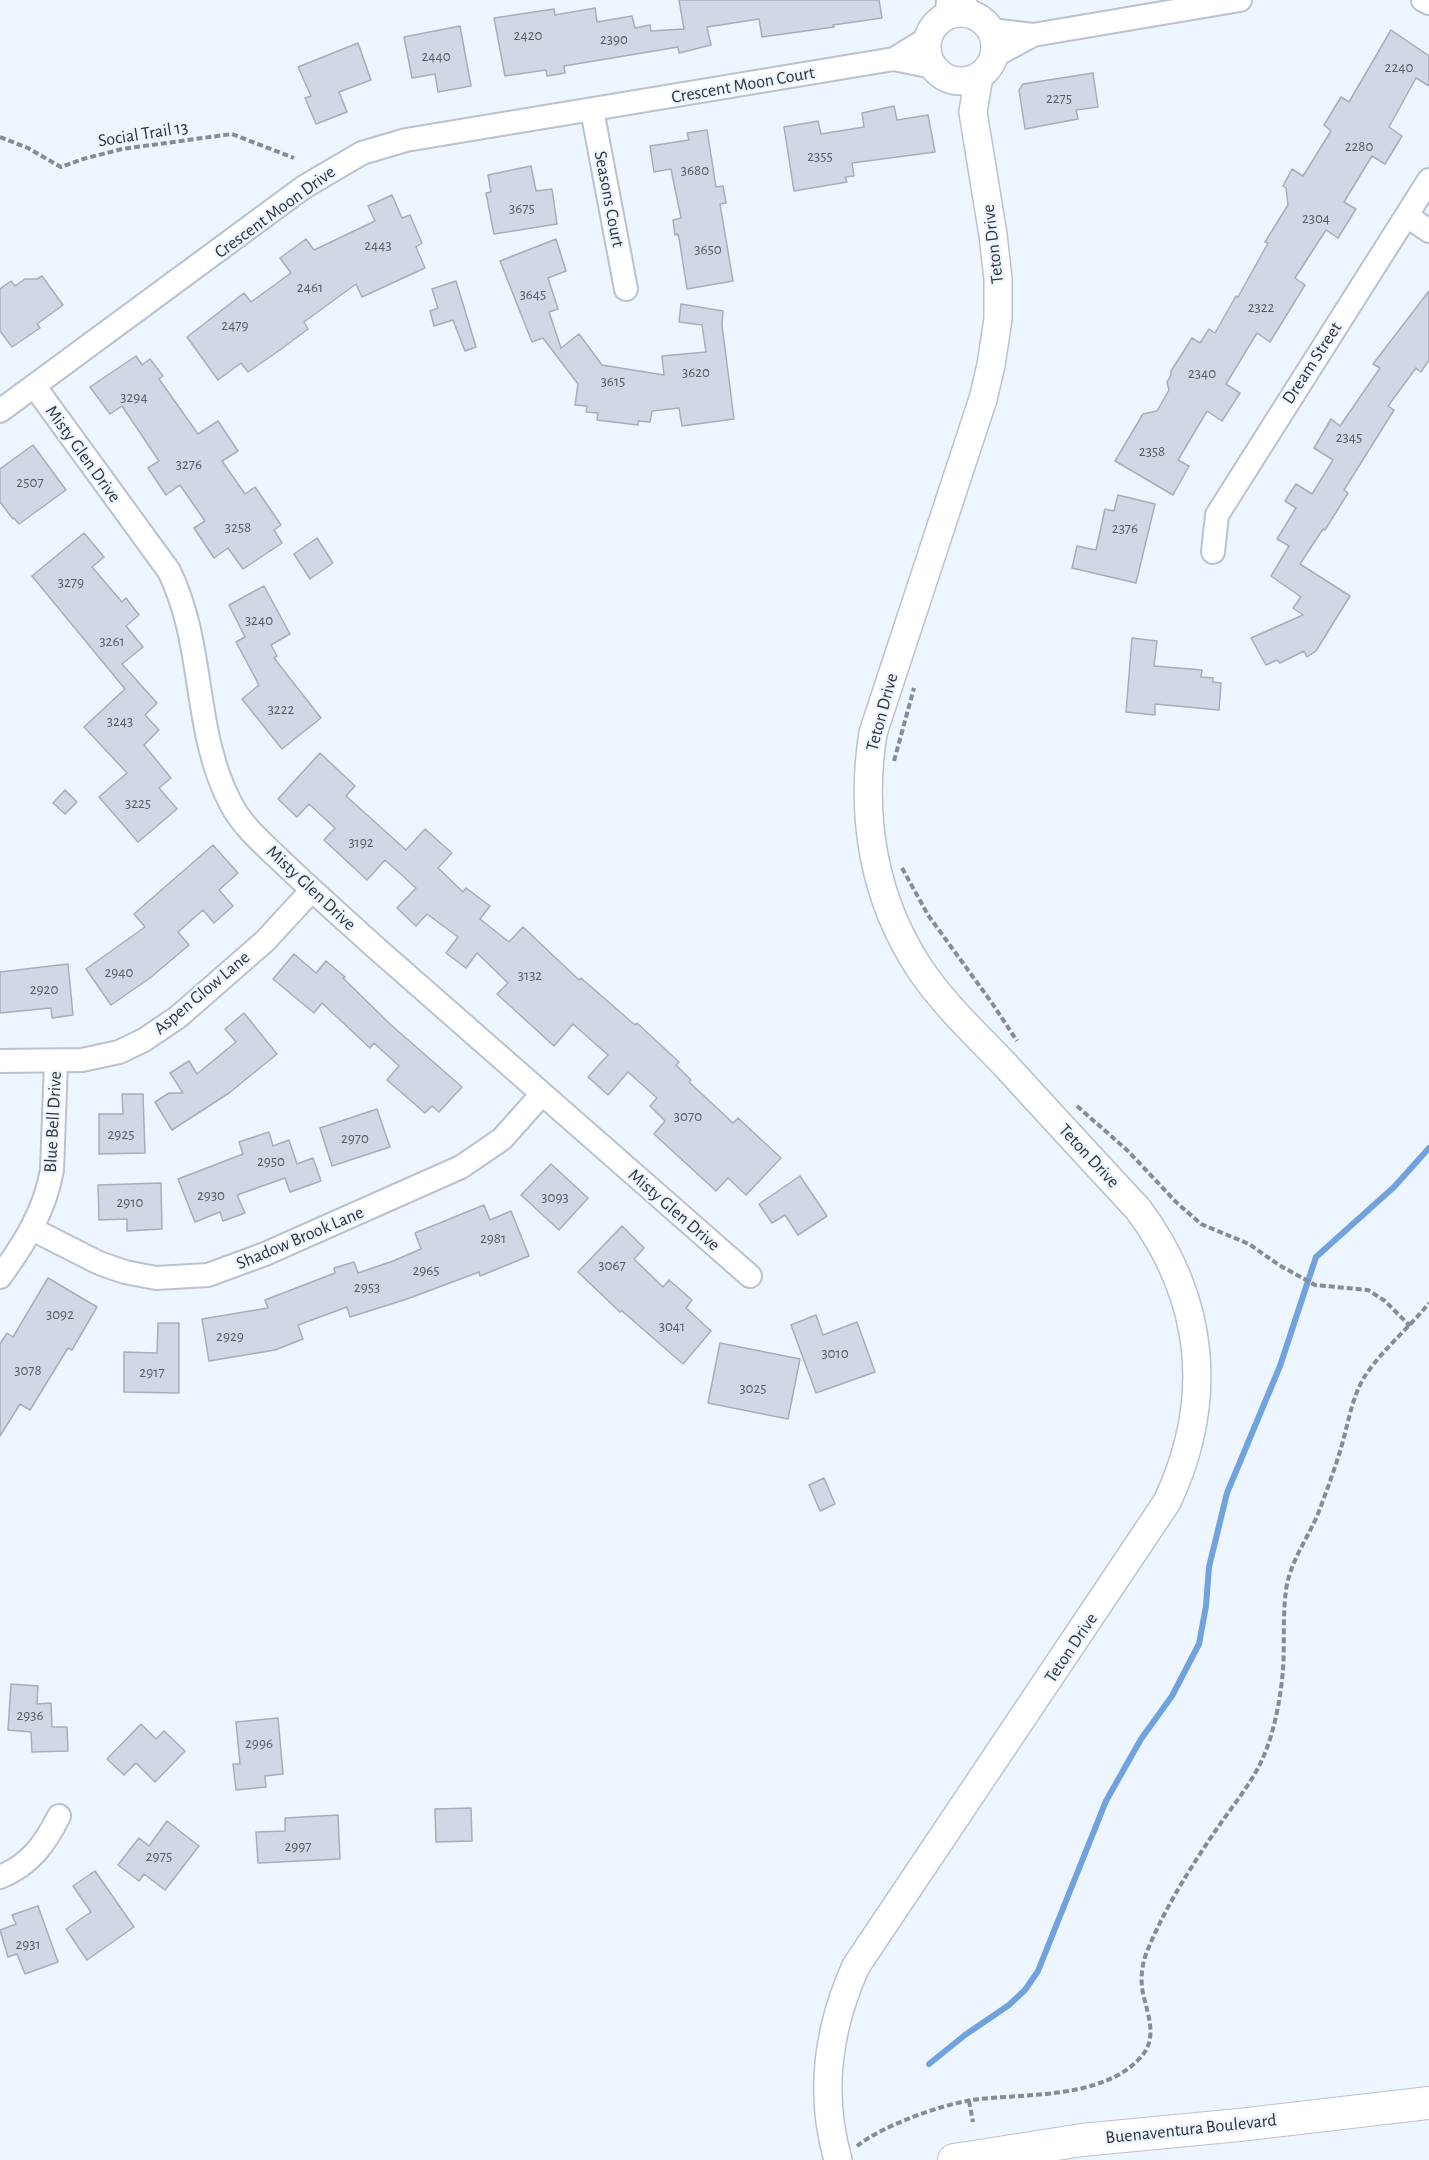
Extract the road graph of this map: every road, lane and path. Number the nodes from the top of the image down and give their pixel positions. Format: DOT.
graph roads {
  1 [pos="1240,0"];
  2 [pos="1423,0"];
  3 [pos="1429,3"];
  4 [pos="928,38"];
  5 [pos="964,38"];
  6 [pos="894,59"];
  7 [pos="592,110"];
  8 [pos="0,137"];
  9 [pos="294,158"];
  10 [pos="1429,180"];
  11 [pos="1407,216"];
  12 [pos="1429,231"];
  13 [pos="626,289"];
  14 [pos="35,387"];
  15 [pos="0,411"];
  16 [pos="1213,552"];
  17 [pos="915,682"];
  18 [pos="893,765"];
  19 [pos="898,859"];
  20 [pos="312,890"];
  21 [pos="1022,1050"];
  22 [pos="0,1060"];
  23 [pos="56,1061"];
  24 [pos="542,1094"];
  25 [pos="1071,1101"];
  26 [pos="32,1229"];
  27 [pos="750,1276"];
  28 [pos="0,1277"];
  29 [pos="1429,1303"];
  30 [pos="1410,1326"];
  31 [pos="59,1816"];
  32 [pos="0,1877"];
  33 [pos="969,2101"];
  34 [pos="1429,2103"];
  35 [pos="973,2122"];
  36 [pos="847,2153"];
  37 [pos="954,2160"];
  1 -- 5 [label="street"];
  2 -- 3 [label="street"];
  4 -- 5 [label="street, Teton Drive"];
  4 -- 6 [label="street, Crescent Moon Court"];
  5 -- 6 [label="street, Crescent Moon Court"];
  5 -- 36 [label="street, Teton Drive"];
  6 -- 7 [label="street, Crescent Moon Court"];
  7 -- 13 [label="street, Seasons Court"];
  7 -- 14 [label="street, Crescent Moon Drive"];
  8 -- 9 [label="path, Social Trail 13"];
  10 -- 11 [label="street, Dream Street"];
  11 -- 12 [label="street"];
  11 -- 16 [label="street, Dream Street"];
  14 -- 15 [label="street, Crescent Moon Drive"];
  14 -- 20 [label="street, Misty Glen Drive"];
  17 -- 18 [label="path"];
  19 -- 21 [label="path"];
  20 -- 23 [label="street, Aspen Glow Lane"];
  20 -- 24 [label="street, Misty Glen Drive"];
  22 -- 23 [label="street, Aspen Glow Lane"];
  23 -- 26 [label="street, Blue Bell Drive"];
  24 -- 26 [label="street, Shadow Brook Lane"];
  24 -- 27 [label="street, Misty Glen Drive"];
  25 -- 30 [label="path"];
  26 -- 28 [label="street, Blue Bell Drive"];
  29 -- 30 [label="path"];
  30 -- 33 [label="path"];
  31 -- 32 [label="street"];
  33 -- 35 [label="path"];
  33 -- 36 [label="path"];
  34 -- 37 [label="main road, Buenaventura Boulevard"];
}
